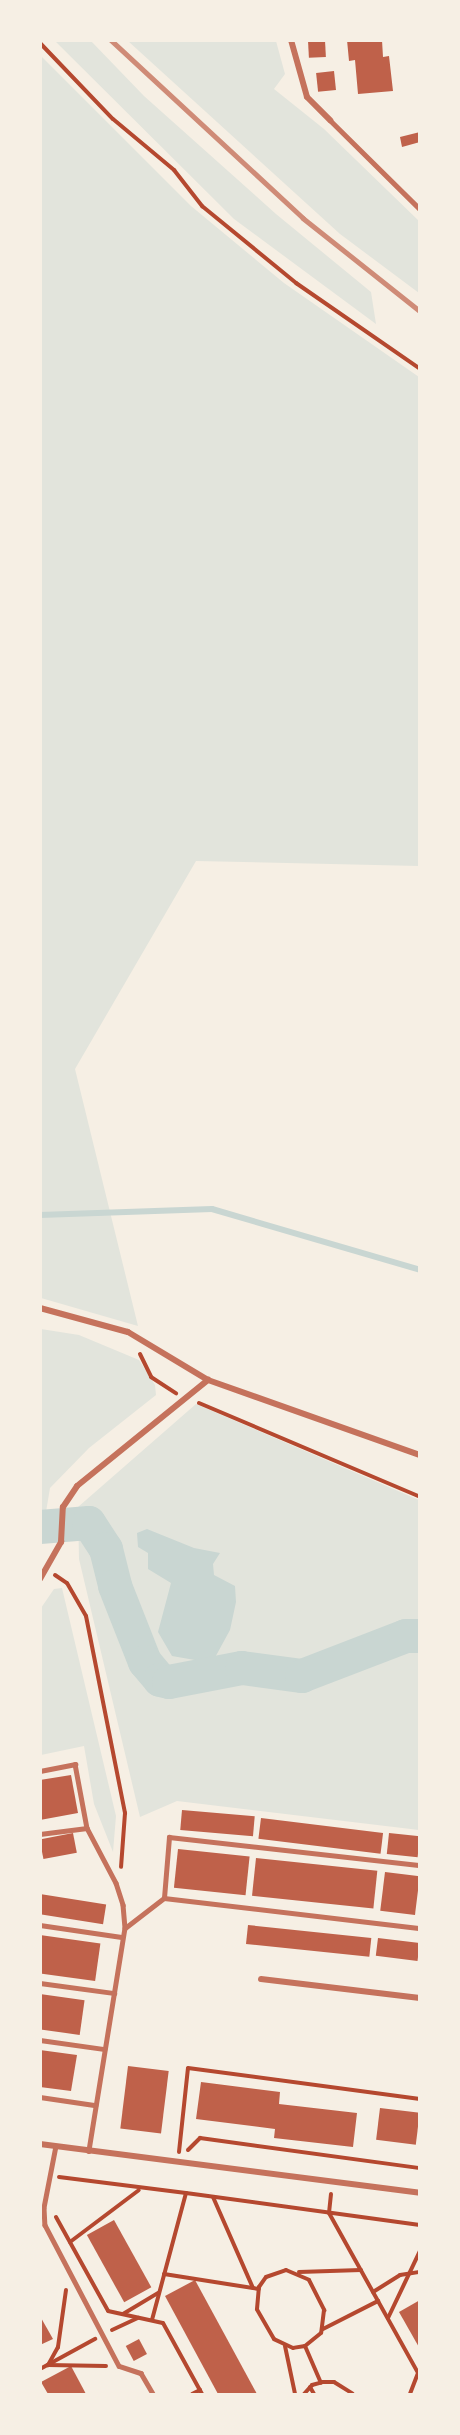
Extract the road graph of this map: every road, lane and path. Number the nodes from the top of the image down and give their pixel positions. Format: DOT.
graph roads {
  1 [pos="291,40"];
  2 [pos="40,43"];
  3 [pos="330,120"];
  4 [pos="420,209"];
  5 [pos="420,369"];
  6 [pos="40,1308"];
  7 [pos="137,1349"];
  8 [pos="208,1380"];
  9 [pos="178,1394"];
  10 [pos="194,1401"];
  11 [pos="420,1455"];
  12 [pos="420,1497"];
  13 [pos="47,1569"];
  14 [pos="40,1579"];
  15 [pos="40,1771"];
  16 [pos="87,1828"];
  17 [pos="40,1834"];
  18 [pos="420,1865"];
  19 [pos="116,1883"];
  20 [pos="164,1898"];
  21 [pos="40,1925"];
  22 [pos="125,1928"];
  23 [pos="420,1928"];
  24 [pos="121,1937"];
  25 [pos="261,1979"];
  26 [pos="40,1983"];
  27 [pos="114,1993"];
  28 [pos="420,1998"];
  29 [pos="40,2040"];
  30 [pos="104,2049"];
  31 [pos="40,2097"];
  32 [pos="420,2098"];
  33 [pos="95,2105"];
  34 [pos="40,2144"];
  35 [pos="56,2146"];
  36 [pos="89,2151"];
  37 [pos="168,2151"];
  38 [pos="178,2153"];
  39 [pos="420,2168"];
  40 [pos="50,2175"];
  41 [pos="60,2177"];
  42 [pos="332,2181"];
  43 [pos="58,2188"];
  44 [pos="139,2190"];
  45 [pos="186,2193"];
  46 [pos="420,2193"];
  47 [pos="213,2197"];
  48 [pos="55,2206"];
  49 [pos="329,2213"];
  50 [pos="420,2224"];
  51 [pos="70,2242"];
  52 [pos="74,2249"];
  53 [pos="420,2252"];
  54 [pos="69,2270"];
  55 [pos="361,2270"];
  56 [pos="298,2272"];
  57 [pos="420,2272"];
  58 [pos="410,2273"];
  59 [pos="164,2274"];
  60 [pos="253,2288"];
  61 [pos="259,2289"];
  62 [pos="373,2292"];
  63 [pos="159,2293"];
  64 [pos="378,2301"];
  65 [pos="123,2314"];
  66 [pos="139,2318"];
  67 [pos="388,2319"];
  68 [pos="152,2320"];
  69 [pos="322,2329"];
  70 [pos="102,2335"];
  71 [pos="285,2346"];
  72 [pos="304,2346"];
  73 [pos="48,2365"];
  74 [pos="119,2366"];
  75 [pos="40,2369"];
  76 [pos="321,2383"];
  77 [pos="310,2387"];
  78 [pos="201,2392"];
  79 [pos="153,2394"];
  80 [pos="192,2394"];
  81 [pos="295,2394"];
  82 [pos="304,2394"];
  83 [pos="314,2394"];
  84 [pos="354,2394"];
  85 [pos="410,2394"];
  1 -- 3 [label="street"];
  2 -- 5 [label="path"];
  3 -- 4 [label="lane"];
  6 -- 8 [label="street"];
  7 -- 9 [label="path"];
  8 -- 11 [label="street"];
  8 -- 13 [label="street"];
  10 -- 12 [label="path"];
  13 -- 14 [label="street"];
  13 -- 19 [label="path"];
  15 -- 16 [label="lane"];
  16 -- 17 [label="lane"];
  16 -- 19 [label="lane"];
  18 -- 20 [label="lane"];
  19 -- 22 [label="lane"];
  20 -- 22 [label="lane"];
  20 -- 23 [label="lane"];
  21 -- 24 [label="lane"];
  22 -- 24 [label="lane"];
  24 -- 27 [label="lane"];
  25 -- 28 [label="street"];
  26 -- 27 [label="lane"];
  27 -- 30 [label="lane"];
  29 -- 30 [label="lane"];
  30 -- 33 [label="lane"];
  31 -- 33 [label="lane"];
  32 -- 38 [label="path"];
  33 -- 36 [label="lane"];
  34 -- 35 [label="street"];
  35 -- 36 [label="street"];
  35 -- 40 [label="lane"];
  36 -- 42 [label="street"];
  37 -- 38 [label="path"];
  38 -- 39 [label="path"];
  40 -- 41 [label="path"];
  40 -- 54 [label="lane"];
  41 -- 43 [label="path"];
  41 -- 44 [label="path"];
  42 -- 46 [label="street"];
  42 -- 49 [label="path"];
  44 -- 45 [label="path"];
  44 -- 51 [label="path"];
  45 -- 47 [label="path"];
  45 -- 59 [label="path"];
  47 -- 49 [label="path"];
  47 -- 60 [label="path"];
  48 -- 51 [label="path"];
  49 -- 50 [label="path"];
  49 -- 55 [label="path"];
  51 -- 52 [label="path"];
  52 -- 54 [label="path"];
  52 -- 65 [label="path"];
  53 -- 58 [label="path"];
  54 -- 70 [label="lane"];
  54 -- 73 [label="path"];
  55 -- 56 [label="path"];
  55 -- 62 [label="path"];
  56 -- 61 [label="path"];
  56 -- 69 [label="path"];
  57 -- 58 [label="path"];
  58 -- 62 [label="path"];
  58 -- 67 [label="path"];
  59 -- 60 [label="path"];
  59 -- 63 [label="path"];
  60 -- 61 [label="path"];
  61 -- 71 [label="path"];
  62 -- 64 [label="path"];
  63 -- 65 [label="path"];
  63 -- 68 [label="path"];
  64 -- 67 [label="path"];
  64 -- 69 [label="path"];
  65 -- 66 [label="path"];
  66 -- 68 [label="path"];
  66 -- 70 [label="path"];
  67 -- 85 [label="path"];
  68 -- 78 [label="path"];
  69 -- 72 [label="path"];
  70 -- 73 [label="path"];
  70 -- 74 [label="lane"];
  71 -- 72 [label="path"];
  71 -- 81 [label="path"];
  72 -- 76 [label="path"];
  73 -- 74 [label="path"];
  73 -- 75 [label="path"];
  74 -- 79 [label="lane"];
  76 -- 77 [label="path"];
  76 -- 84 [label="path"];
  77 -- 82 [label="path"];
  77 -- 83 [label="path"];
  78 -- 80 [label="path"];
}
